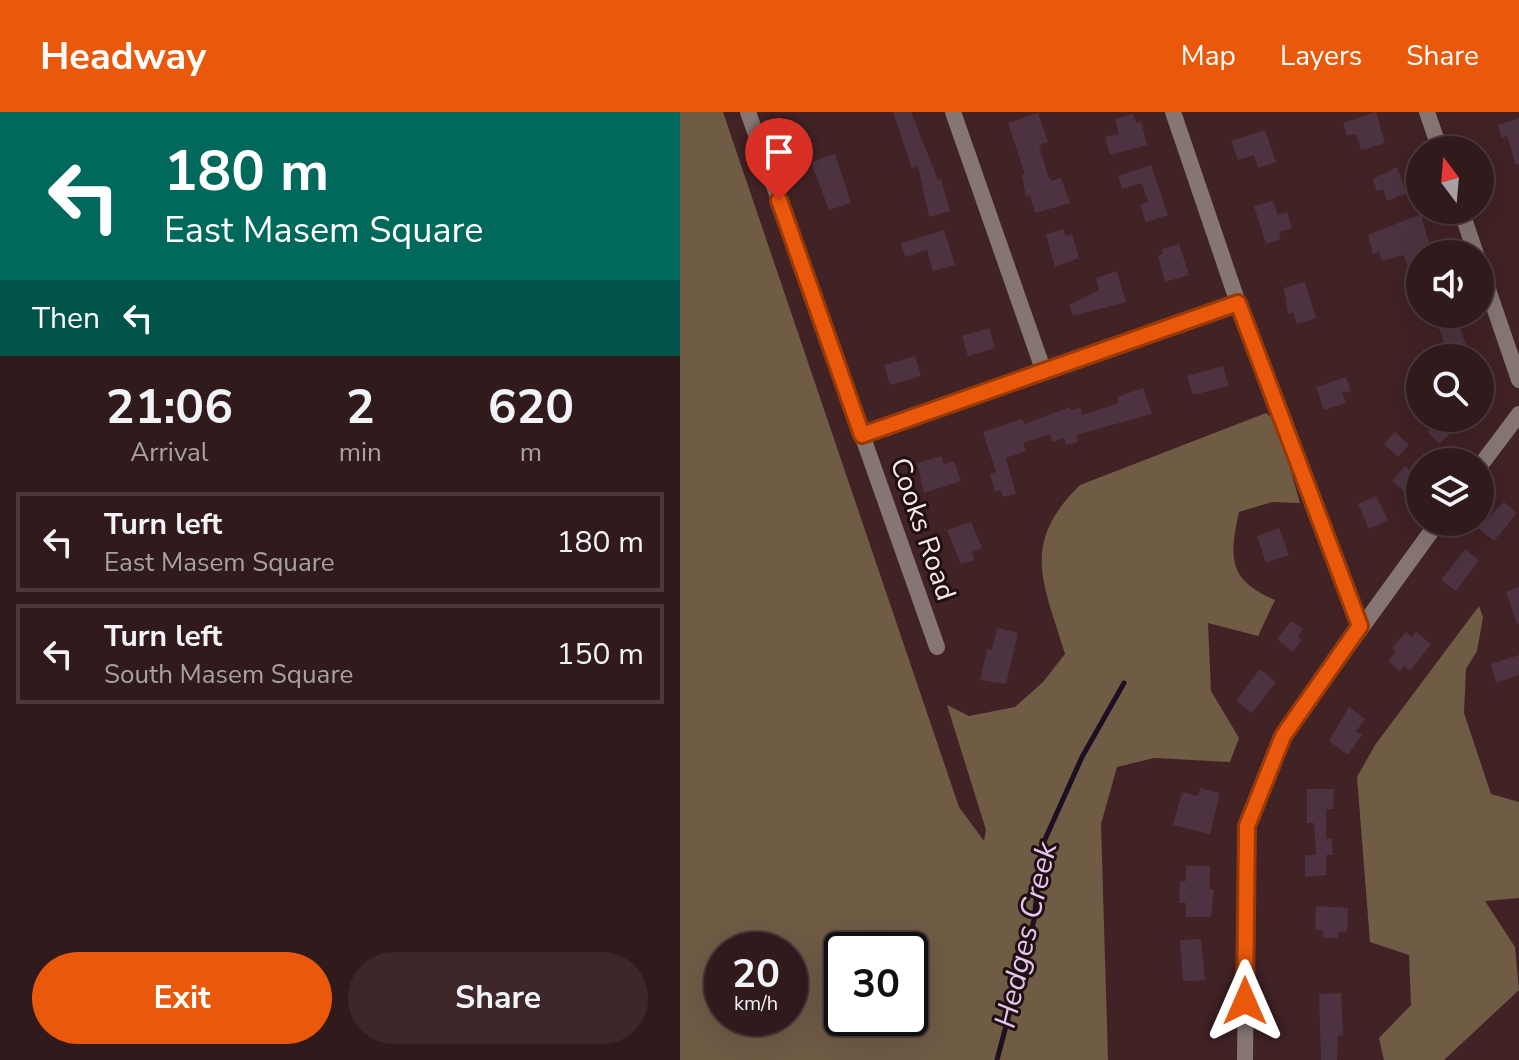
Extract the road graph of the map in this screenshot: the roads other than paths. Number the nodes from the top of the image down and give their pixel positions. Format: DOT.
graph roads {
  1 [pos="748,112"];
  2 [pos="953,112"];
  3 [pos="1173,112"];
  4 [pos="1427,112"];
  5 [pos="1435,136"];
  6 [pos="1238,303"];
  7 [pos="1494,307"];
  8 [pos="1044,372"];
  9 [pos="1519,380"];
  10 [pos="1519,414"];
  11 [pos="862,435"];
  12 [pos="1494,448"];
  13 [pos="1428,536"];
  14 [pos="1360,626"];
  15 [pos="937,647"];
  16 [pos="1245,1060"];
  1 -- 11 [label="street, Cooks Road"];
  2 -- 8 [label="street"];
  3 -- 6 [label="street"];
  4 -- 5 [label="street"];
  6 -- 8 [label="street"];
  6 -- 14 [label="street"];
  7 -- 9 [label="street"];
  8 -- 11 [label="street"];
  10 -- 12 [label="street"];
  11 -- 15 [label="street, Cooks Road"];
  13 -- 14 [label="street"];
  14 -- 16 [label="street"];
}
